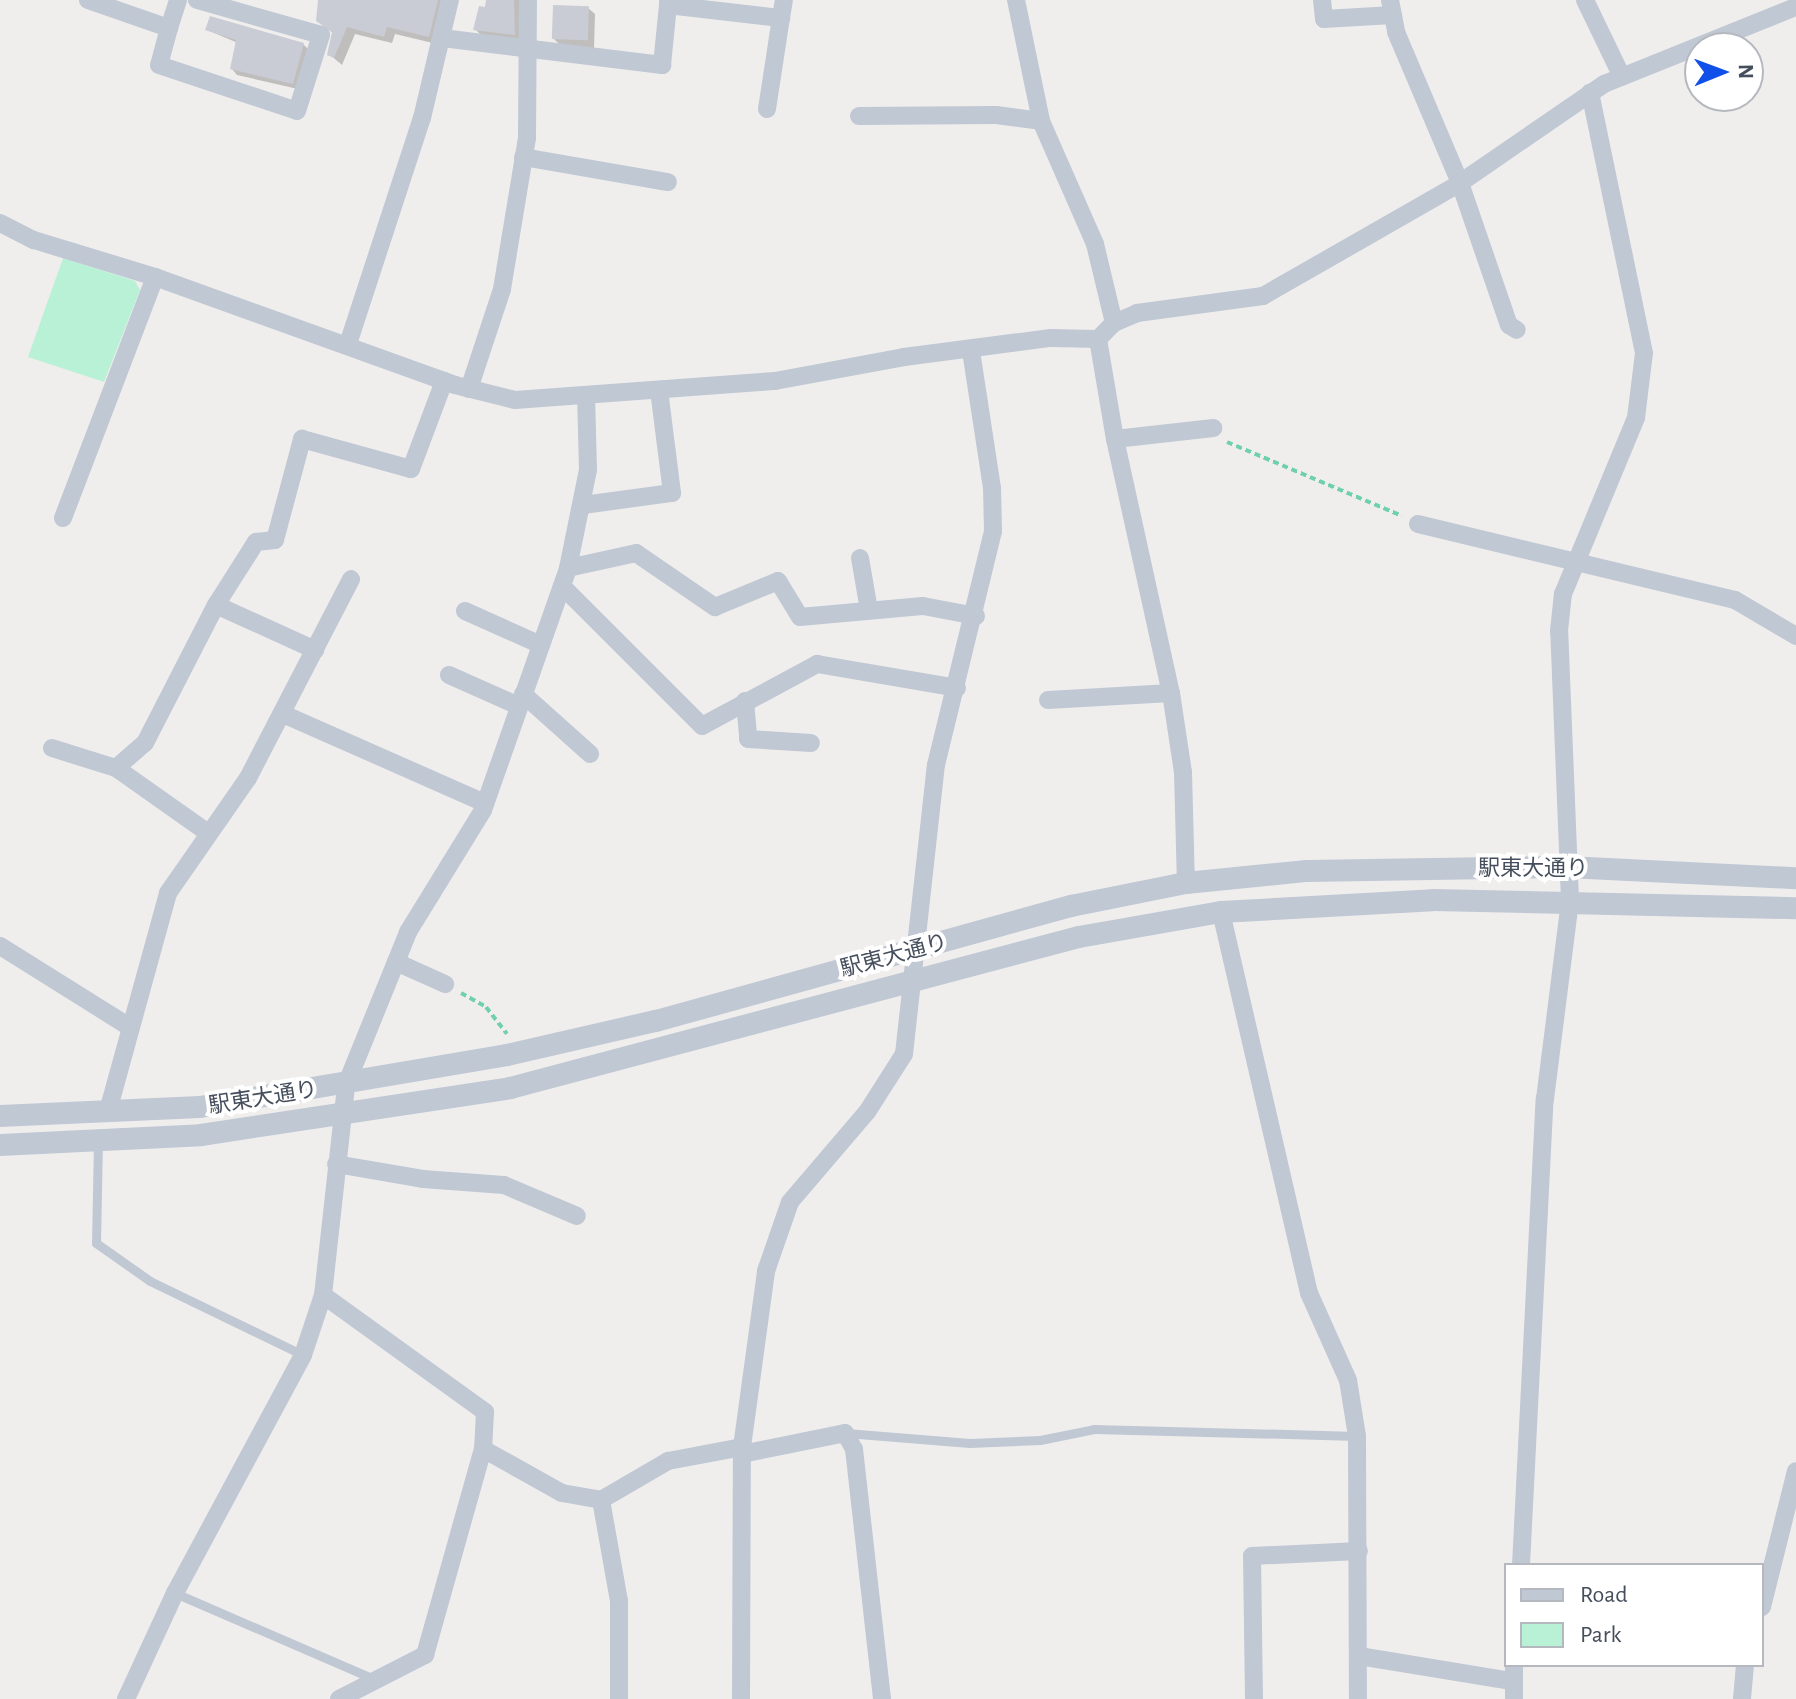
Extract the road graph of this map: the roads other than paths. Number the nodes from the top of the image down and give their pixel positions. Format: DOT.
graph roads {
  1 [pos="88,0"];
  2 [pos="178,0"];
  3 [pos="197,0"];
  4 [pos="450,0"];
  5 [pos="528,0"];
  6 [pos="1016,0"];
  7 [pos="1322,0"];
  8 [pos="1585,0"];
  9 [pos="668,3"];
  10 [pos="1392,7"];
  11 [pos="1796,7"];
  12 [pos="783,9"];
  13 [pos="169,28"];
  14 [pos="442,38"];
  15 [pos="528,51"];
  16 [pos="1622,77"];
  17 [pos="1590,93"];
  18 [pos="767,109"];
  19 [pos="859,116"];
  20 [pos="1041,121"];
  21 [pos="523,157"];
  22 [pos="668,182"];
  23 [pos="1460,183"];
  24 [pos="0,223"];
  25 [pos="155,277"];
  26 [pos="1114,323"];
  27 [pos="1517,330"];
  28 [pos="1098,339"];
  29 [pos="348,344"];
  30 [pos="971,350"];
  31 [pos="444,381"];
  32 [pos="469,389"];
  33 [pos="659,390"];
  34 [pos="586,395"];
  35 [pos="1213,428"];
  36 [pos="1115,439"];
  37 [pos="583,505"];
  38 [pos="63,518"];
  39 [pos="1418,524"];
  40 [pos="860,558"];
  41 [pos="1576,564"];
  42 [pos="565,577"];
  43 [pos="351,579"];
  44 [pos="216,605"];
  45 [pos="869,610"];
  46 [pos="465,611"];
  47 [pos="976,616"];
  48 [pos="1796,636"];
  49 [pos="541,645"];
  50 [pos="315,650"];
  51 [pos="449,675"];
  52 [pos="957,688"];
  53 [pos="1171,693"];
  54 [pos="521,700"];
  55 [pos="1048,700"];
  56 [pos="745,701"];
  57 [pos="283,714"];
  58 [pos="811,743"];
  59 [pos="52,748"];
  60 [pos="590,754"];
  61 [pos="116,768"];
  62 [pos="485,803"];
  63 [pos="208,833"];
  64 [pos="1567,867"];
  65 [pos="1796,878"];
  66 [pos="1186,883"];
  67 [pos="1570,900"];
  68 [pos="1796,908"];
  69 [pos="1221,912"];
  70 [pos="0,946"];
  71 [pos="916,950"];
  72 [pos="396,962"];
  73 [pos="914,979"];
  74 [pos="445,984"];
  75 [pos="128,1026"];
  76 [pos="346,1085"];
  77 [pos="108,1111"];
  78 [pos="0,1116"];
  79 [pos="343,1116"];
  80 [pos="98,1140"];
  81 [pos="0,1145"];
  82 [pos="336,1164"];
  83 [pos="577,1216"];
  84 [pos="323,1295"];
  85 [pos="303,1355"];
  86 [pos="845,1433"];
  87 [pos="1357,1436"];
  88 [pos="483,1449"];
  89 [pos="742,1450"];
  90 [pos="1796,1471"];
  91 [pos="601,1500"];
  92 [pos="1359,1551"];
  93 [pos="1521,1563"];
  94 [pos="175,1593"];
  95 [pos="1764,1600"];
  96 [pos="1359,1656"];
  97 [pos="1745,1667"];
  98 [pos="376,1680"];
  99 [pos="1513,1682"];
  100 [pos="126,1699"];
  101 [pos="339,1699"];
  102 [pos="619,1699"];
  103 [pos="741,1699"];
  104 [pos="882,1699"];
  105 [pos="1254,1699"];
  106 [pos="1358,1699"];
  107 [pos="1742,1699"];
  1 -- 13 [label="street"];
  2 -- 13 [label="street"];
  3 -- 13 [label="street"];
  4 -- 14 [label="street"];
  5 -- 15 [label="street"];
  6 -- 20 [label="street"];
  7 -- 10 [label="street"];
  8 -- 16 [label="street"];
  9 -- 12 [label="street"];
  9 -- 15 [label="street"];
  10 -- 23 [label="street"];
  11 -- 16 [label="street"];
  12 -- 18 [label="street"];
  14 -- 15 [label="street"];
  14 -- 29 [label="street"];
  15 -- 21 [label="street"];
  16 -- 17 [label="street"];
  17 -- 23 [label="street"];
  17 -- 41 [label="street"];
  19 -- 20 [label="street"];
  20 -- 26 [label="street"];
  21 -- 22 [label="street"];
  21 -- 32 [label="street"];
  23 -- 26 [label="street"];
  23 -- 27 [label="street"];
  24 -- 25 [label="street"];
  25 -- 29 [label="street"];
  25 -- 38 [label="street"];
  26 -- 28 [label="street"];
  28 -- 30 [label="street"];
  28 -- 36 [label="street"];
  29 -- 31 [label="street"];
  30 -- 33 [label="street"];
  30 -- 47 [label="street"];
  31 -- 32 [label="street"];
  31 -- 44 [label="street"];
  32 -- 34 [label="street"];
  33 -- 34 [label="street"];
  33 -- 37 [label="street"];
  34 -- 37 [label="street"];
  35 -- 36 [label="street"];
  36 -- 53 [label="street"];
  37 -- 42 [label="street"];
  39 -- 41 [label="street"];
  40 -- 45 [label="street"];
  41 -- 48 [label="street"];
  41 -- 64 [label="street"];
  42 -- 45 [label="street"];
  42 -- 49 [label="street"];
  42 -- 56 [label="street"];
  43 -- 50 [label="street"];
  44 -- 50 [label="street"];
  44 -- 61 [label="street"];
  45 -- 47 [label="street"];
  46 -- 49 [label="street"];
  47 -- 52 [label="street"];
  49 -- 54 [label="street"];
  50 -- 57 [label="street"];
  51 -- 54 [label="street"];
  52 -- 56 [label="street"];
  52 -- 71 [label="street"];
  53 -- 55 [label="street"];
  53 -- 66 [label="street"];
  54 -- 60 [label="street"];
  54 -- 62 [label="street"];
  56 -- 58 [label="street"];
  57 -- 62 [label="street"];
  57 -- 63 [label="street"];
  59 -- 61 [label="street"];
  61 -- 63 [label="street"];
  62 -- 72 [label="street"];
  63 -- 75 [label="street"];
  64 -- 65 [label="street, 駅東大通り"];
  64 -- 66 [label="street, 駅東大通り"];
  64 -- 67 [label="street"];
  66 -- 71 [label="street, 駅東大通り"];
  67 -- 68 [label="street, 駅東大通り"];
  67 -- 69 [label="street, 駅東大通り"];
  67 -- 93 [label="street"];
  69 -- 73 [label="street, 駅東大通り"];
  69 -- 87 [label="street"];
  70 -- 75 [label="street"];
  71 -- 73 [label="street"];
  71 -- 76 [label="street, 駅東大通り"];
  72 -- 74 [label="street"];
  72 -- 76 [label="street"];
  73 -- 79 [label="street, 駅東大通り"];
  73 -- 89 [label="street"];
  75 -- 77 [label="street"];
  76 -- 77 [label="street, 駅東大通り"];
  76 -- 79 [label="street"];
  77 -- 78 [label="street, 駅東大通り"];
  79 -- 80 [label="street, 駅東大通り"];
  79 -- 82 [label="street"];
  80 -- 81 [label="street, 駅東大通り"];
  80 -- 85 [label="lane"];
  82 -- 83 [label="street"];
  82 -- 84 [label="street"];
  84 -- 85 [label="street"];
  84 -- 88 [label="street"];
  85 -- 94 [label="street"];
  86 -- 87 [label="lane"];
  86 -- 89 [label="street"];
  86 -- 104 [label="street"];
  87 -- 92 [label="street"];
  88 -- 91 [label="street"];
  88 -- 98 [label="street"];
  89 -- 91 [label="street"];
  89 -- 103 [label="street"];
  90 -- 95 [label="street"];
  91 -- 102 [label="street"];
  92 -- 96 [label="street"];
  92 -- 105 [label="street"];
  94 -- 98 [label="lane"];
  94 -- 100 [label="street"];
  96 -- 99 [label="street"];
  96 -- 106 [label="street"];
  97 -- 107 [label="street"];
  98 -- 101 [label="street"];
}
